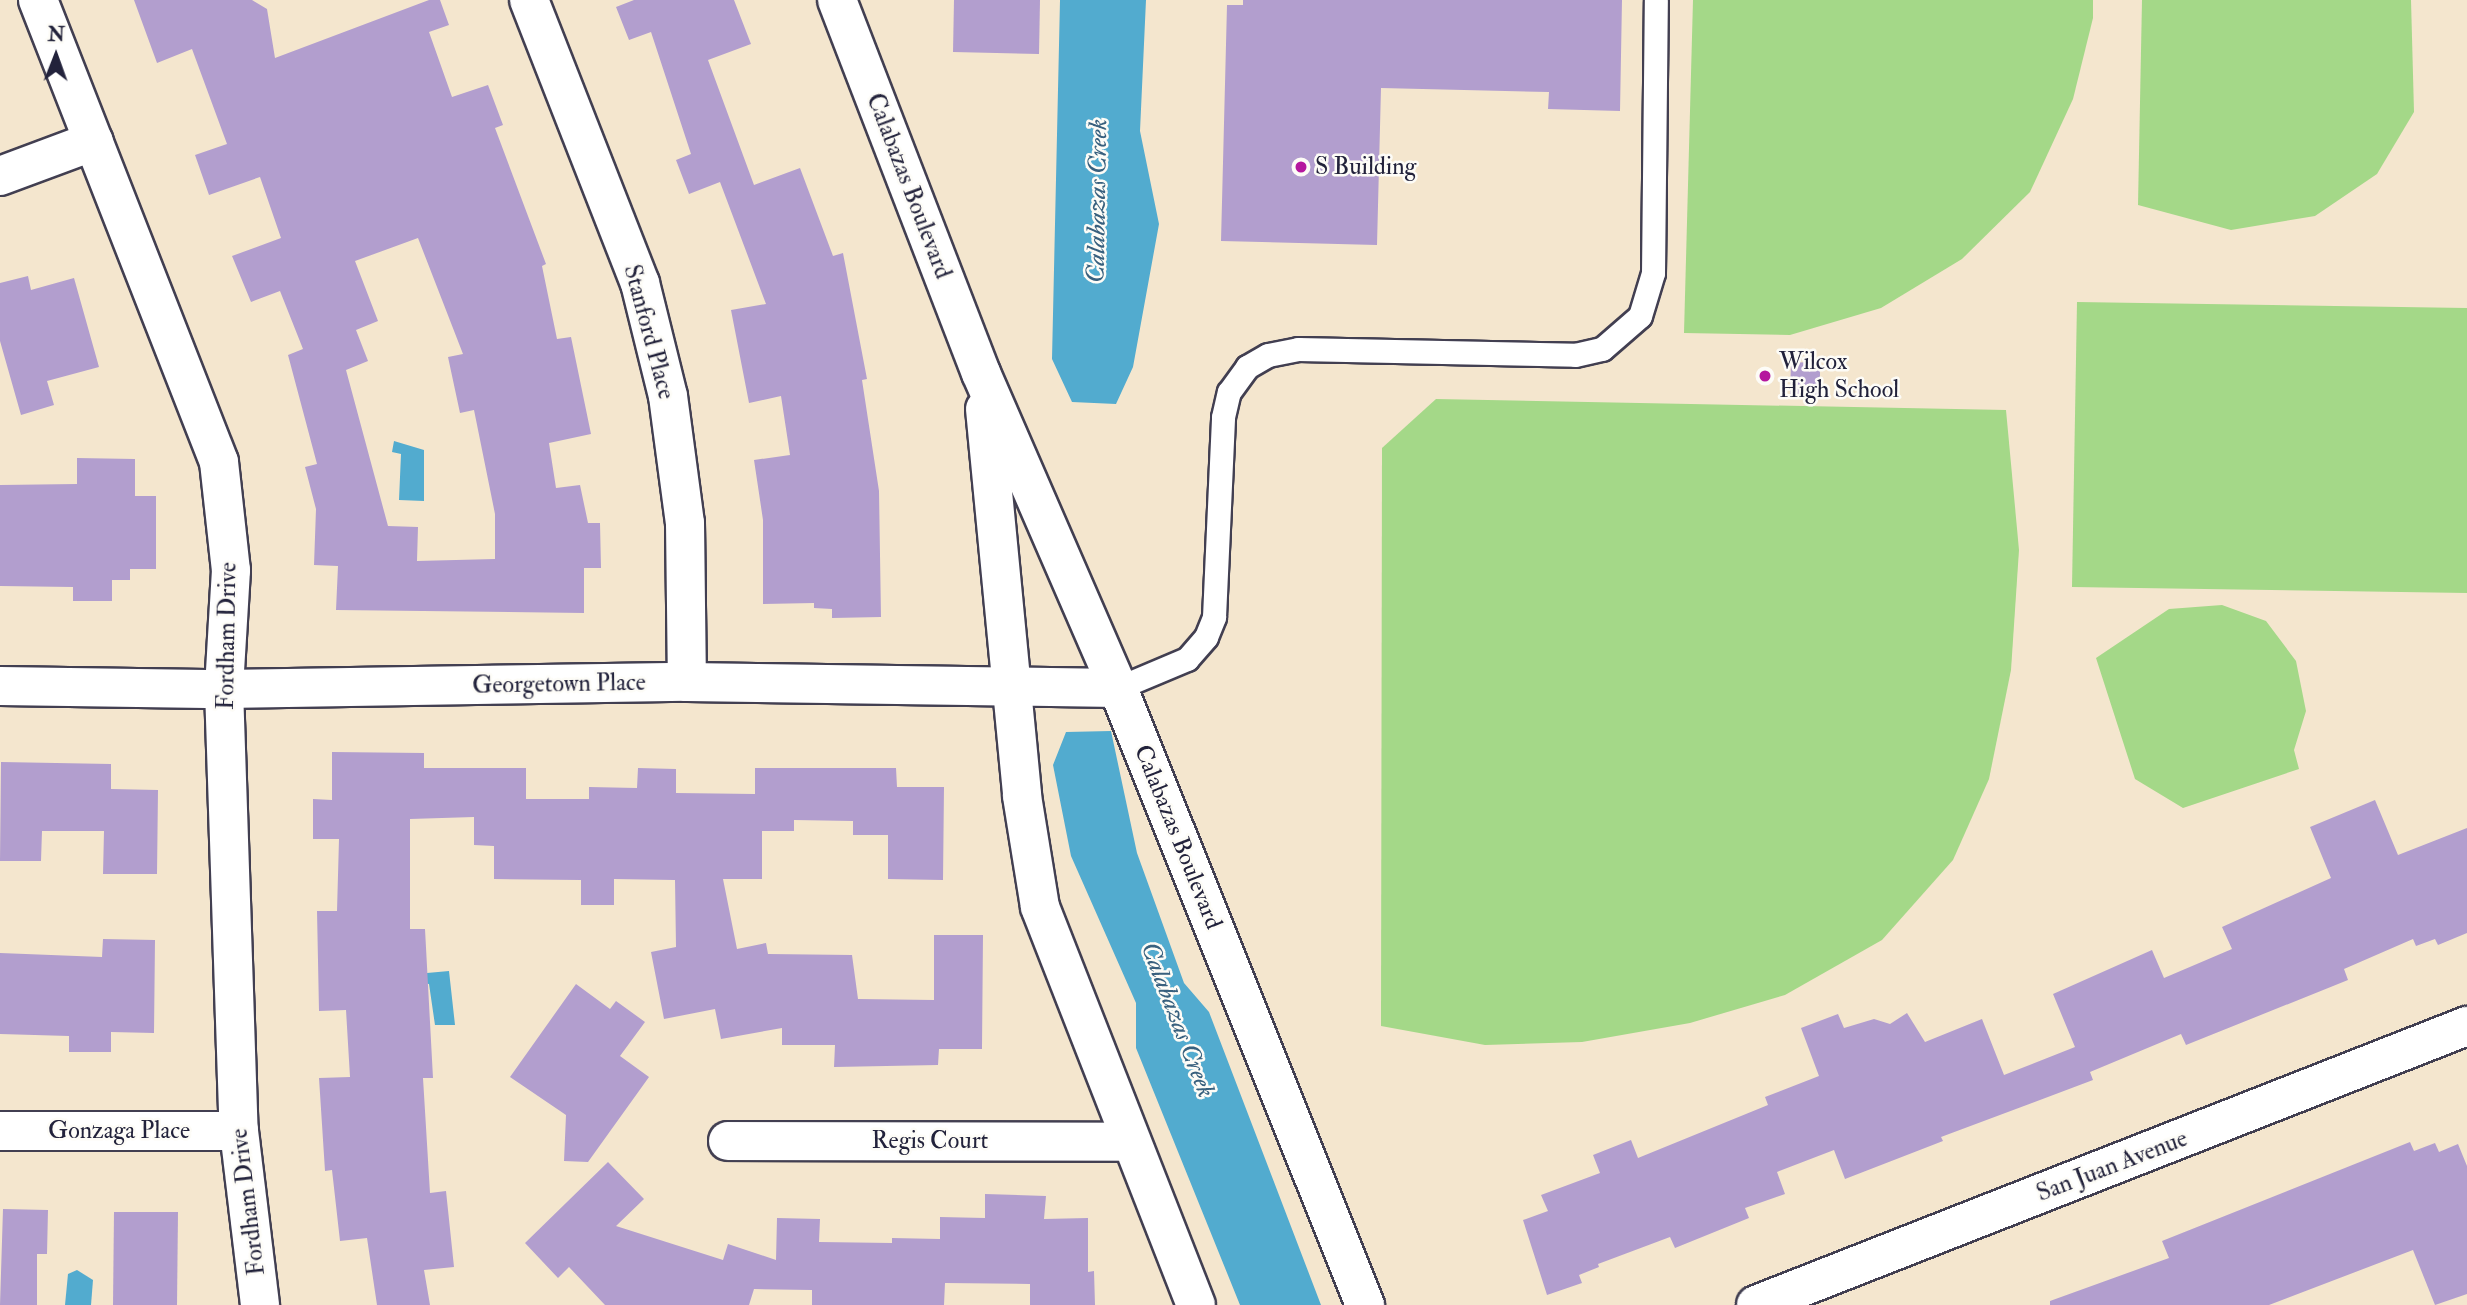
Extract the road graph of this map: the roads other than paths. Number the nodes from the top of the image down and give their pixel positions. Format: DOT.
graph roads {
  1 [pos="38,0"];
  2 [pos="529,0"];
  3 [pos="837,0"];
  4 [pos="1656,0"];
  5 [pos="93,141"];
  6 [pos="0,176"];
  7 [pos="981,373"];
  8 [pos="687,682"];
  9 [pos="0,686"];
  10 [pos="1015,688"];
  11 [pos="1118,688"];
  12 [pos="224,689"];
  13 [pos="2467,1026"];
  14 [pos="0,1131"];
  15 [pos="239,1131"];
  16 [pos="728,1140"];
  17 [pos="1131,1142"];
  18 [pos="260,1305"];
  19 [pos="1196,1305"];
  20 [pos="1365,1305"];
  21 [pos="1756,1305"];
  1 -- 5 [label="street, Fordham Drive"];
  2 -- 8 [label="street, Stanford Place"];
  3 -- 7 [label="street, Calabazas Boulevard"];
  4 -- 11 [label="lane"];
  5 -- 6 [label="street"];
  5 -- 12 [label="street, Fordham Drive"];
  7 -- 10 [label="street, Calabazas Boulevard"];
  7 -- 11 [label="street, Calabazas Boulevard"];
  8 -- 10 [label="street, Georgetown Place"];
  8 -- 12 [label="street, Georgetown Place"];
  9 -- 12 [label="street, Georgetown Place"];
  10 -- 11 [label="street, Georgetown Place"];
  10 -- 17 [label="street, Calabazas Boulevard"];
  11 -- 20 [label="street, Calabazas Boulevard"];
  12 -- 15 [label="street, Fordham Drive"];
  13 -- 21 [label="street, San Juan Avenue"];
  14 -- 15 [label="street, Gonzaga Place"];
  15 -- 18 [label="street, Fordham Drive"];
  16 -- 17 [label="street, Regis Court"];
  17 -- 19 [label="street, Calabazas Boulevard"];
}
